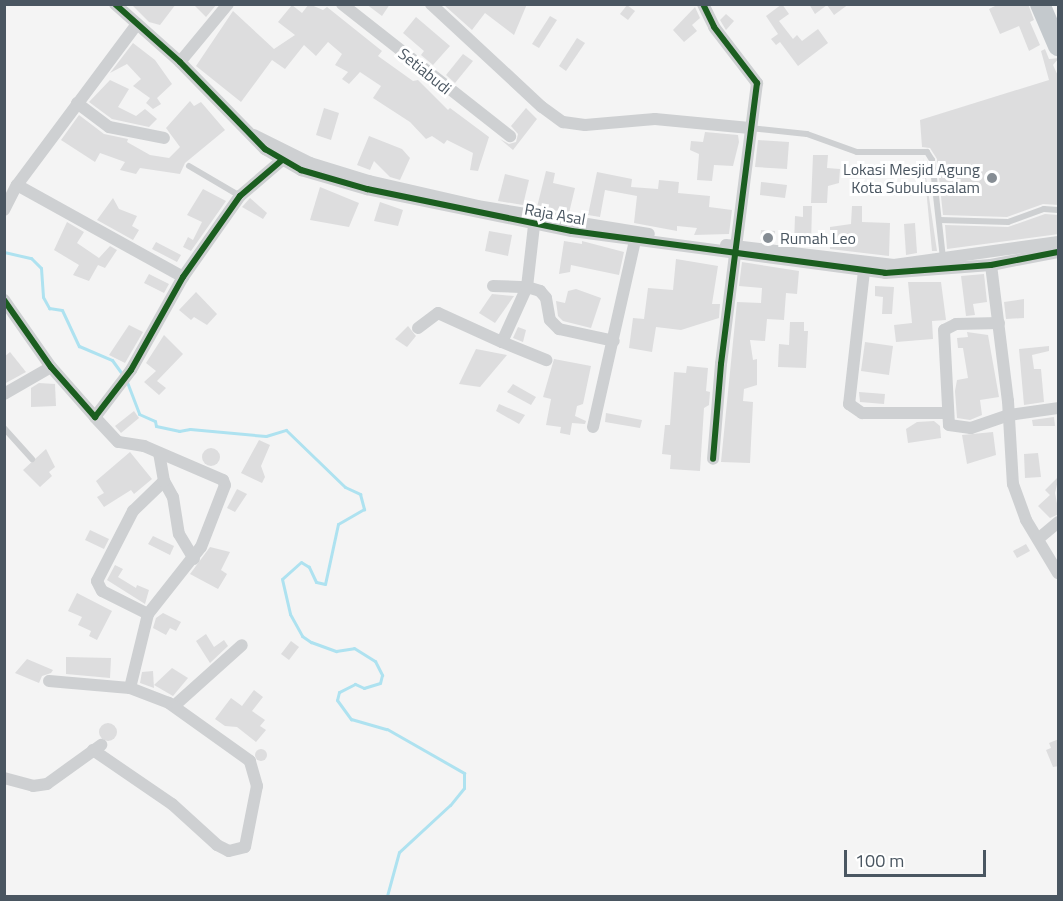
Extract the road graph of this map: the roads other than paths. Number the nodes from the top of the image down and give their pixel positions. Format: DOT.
graph roads {
  1 [pos="115,4"];
  2 [pos="228,4"];
  3 [pos="342,4"];
  4 [pos="431,4"];
  5 [pos="703,4"];
  6 [pos="1040,4"];
  7 [pos="1050,4"];
  8 [pos="1059,23"];
  9 [pos="137,24"];
  10 [pos="1059,46"];
  11 [pos="180,62"];
  12 [pos="77,103"];
  13 [pos="750,128"];
  14 [pos="254,135"];
  15 [pos="510,136"];
  16 [pos="164,138"];
  17 [pos="282,160"];
  18 [pos="189,166"];
  19 [pos="17,185"];
  20 [pos="240,196"];
  21 [pos="4,210"];
  22 [pos="1059,210"];
  23 [pos="534,220"];
  24 [pos="940,220"];
  25 [pos="635,240"];
  26 [pos="1059,242"];
  27 [pos="738,251"];
  28 [pos="1059,252"];
  29 [pos="943,263"];
  30 [pos="991,265"];
  31 [pos="864,271"];
  32 [pos="183,277"];
  33 [pos="493,286"];
  34 [pos="527,287"];
  35 [pos="4,300"];
  36 [pos="999,323"];
  37 [pos="418,328"];
  38 [pos="614,341"];
  39 [pos="502,342"];
  40 [pos="546,360"];
  41 [pos="51,368"];
  42 [pos="4,394"];
  43 [pos="1059,408"];
  44 [pos="946,413"];
  45 [pos="1009,415"];
  46 [pos="95,417"];
  47 [pos="593,427"];
  48 [pos="4,428"];
  49 [pos="159,454"];
  50 [pos="32,459"];
  51 [pos="713,459"];
  52 [pos="164,481"];
  53 [pos="1059,522"];
  54 [pos="1038,539"];
  55 [pos="194,559"];
  56 [pos="1059,573"];
  57 [pos="148,614"];
  58 [pos="242,645"];
  59 [pos="50,681"];
  60 [pos="130,688"];
  61 [pos="174,706"];
  62 [pos="4,778"];
  1 -- 9 [label="street, Raja Asal"];
  2 -- 11 [label="street"];
  3 -- 15 [label="street, Setiabudi"];
  4 -- 13 [label="street"];
  5 -- 13 [label="street"];
  6 -- 10 [label="highway"];
  7 -- 8 [label="highway"];
  9 -- 11 [label="street, Raja Asal"];
  9 -- 12 [label="street"];
  11 -- 14 [label="street, Raja Asal"];
  12 -- 16 [label="street"];
  12 -- 19 [label="street"];
  13 -- 24 [label="lane"];
  13 -- 27 [label="street"];
  14 -- 17 [label="street, Raja Asal"];
  14 -- 23 [label="street, Raja Asal"];
  17 -- 20 [label="street"];
  17 -- 23 [label="street, Raja Asal"];
  18 -- 20 [label="lane"];
  19 -- 21 [label="street"];
  19 -- 32 [label="street"];
  20 -- 32 [label="street"];
  22 -- 24 [label="lane"];
  23 -- 25 [label="street, Raja Asal"];
  23 -- 27 [label="street, Raja Asal"];
  23 -- 34 [label="street"];
  24 -- 29 [label="lane"];
  25 -- 27 [label="street, Raja Asal"];
  25 -- 38 [label="street"];
  26 -- 29 [label="street, Raja Asal"];
  27 -- 29 [label="street, Raja Asal"];
  27 -- 31 [label="street, Raja Asal"];
  27 -- 51 [label="street"];
  28 -- 30 [label="street, Raja Asal"];
  29 -- 30 [label="street, Raja Asal"];
  29 -- 31 [label="street, Raja Asal"];
  30 -- 36 [label="street"];
  31 -- 44 [label="street"];
  32 -- 46 [label="street"];
  33 -- 34 [label="street"];
  34 -- 38 [label="street"];
  34 -- 39 [label="street"];
  35 -- 41 [label="street"];
  36 -- 44 [label="street"];
  36 -- 45 [label="street"];
  37 -- 39 [label="street"];
  38 -- 47 [label="street"];
  39 -- 40 [label="street"];
  41 -- 42 [label="street"];
  41 -- 46 [label="street"];
  43 -- 45 [label="street"];
  44 -- 45 [label="street"];
  45 -- 54 [label="street"];
  46 -- 49 [label="street"];
  48 -- 50 [label="lane"];
  49 -- 52 [label="street"];
  49 -- 55 [label="street"];
  52 -- 55 [label="street"];
  52 -- 57 [label="street"];
  53 -- 54 [label="street"];
  54 -- 56 [label="street"];
  55 -- 57 [label="street"];
  57 -- 60 [label="street"];
  58 -- 61 [label="street"];
  59 -- 60 [label="street"];
  60 -- 61 [label="street"];
  61 -- 62 [label="street"];
}
